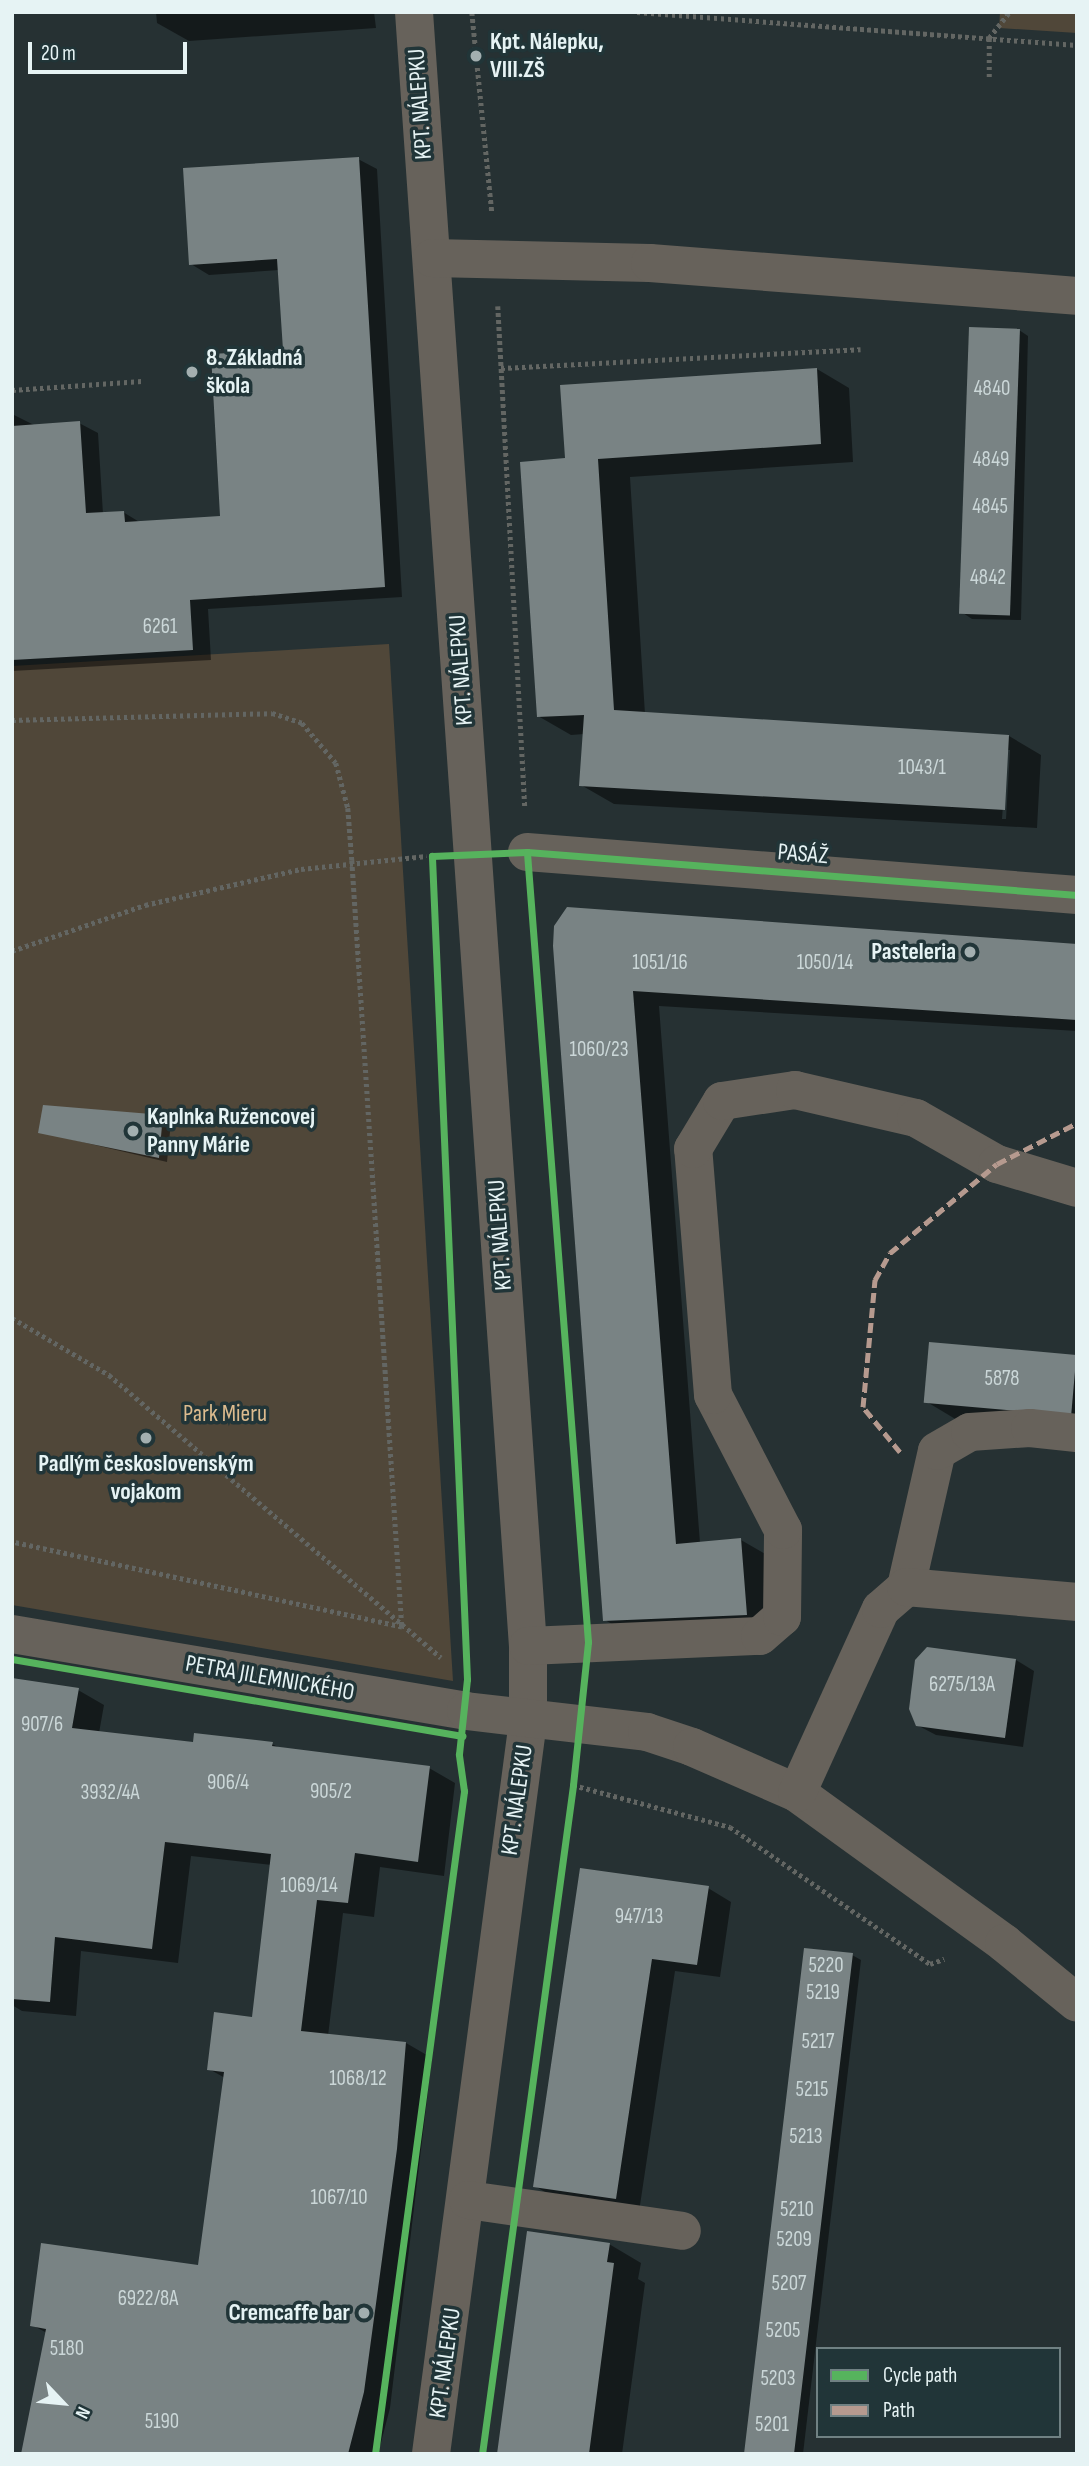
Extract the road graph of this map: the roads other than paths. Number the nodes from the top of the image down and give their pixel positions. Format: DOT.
graph roads {
  1 [pos="414,12"];
  2 [pos="432,258"];
  3 [pos="1077,296"];
  4 [pos="527,852"];
  5 [pos="1077,895"];
  6 [pos="1077,1188"];
  7 [pos="1077,1433"];
  8 [pos="906,1587"];
  9 [pos="1077,1602"];
  10 [pos="12,1634"];
  11 [pos="528,1646"];
  12 [pos="528,1721"];
  13 [pos="797,1793"];
  14 [pos="1077,2003"];
  15 [pos="468,2200"];
  16 [pos="682,2231"];
  17 [pos="431,2454"];
  1 -- 2 [label="street, KPT. NÁLEPKU"];
  2 -- 3 [label="street"];
  2 -- 11 [label="street, KPT. NÁLEPKU"];
  4 -- 5 [label="street, PASÁŽ"];
  6 -- 11 [label="street"];
  7 -- 8 [label="street"];
  8 -- 9 [label="street"];
  8 -- 13 [label="street"];
  10 -- 12 [label="street, PETRA JILEMNICKÉHO"];
  11 -- 12 [label="street, KPT. NÁLEPKU"];
  12 -- 13 [label="street, PETRA JILEMNICKÉHO"];
  12 -- 15 [label="street, KPT. NÁLEPKU"];
  13 -- 14 [label="street, PETRA JILEMNICKÉHO"];
  15 -- 16 [label="street"];
  15 -- 17 [label="street, KPT. NÁLEPKU"];
}
